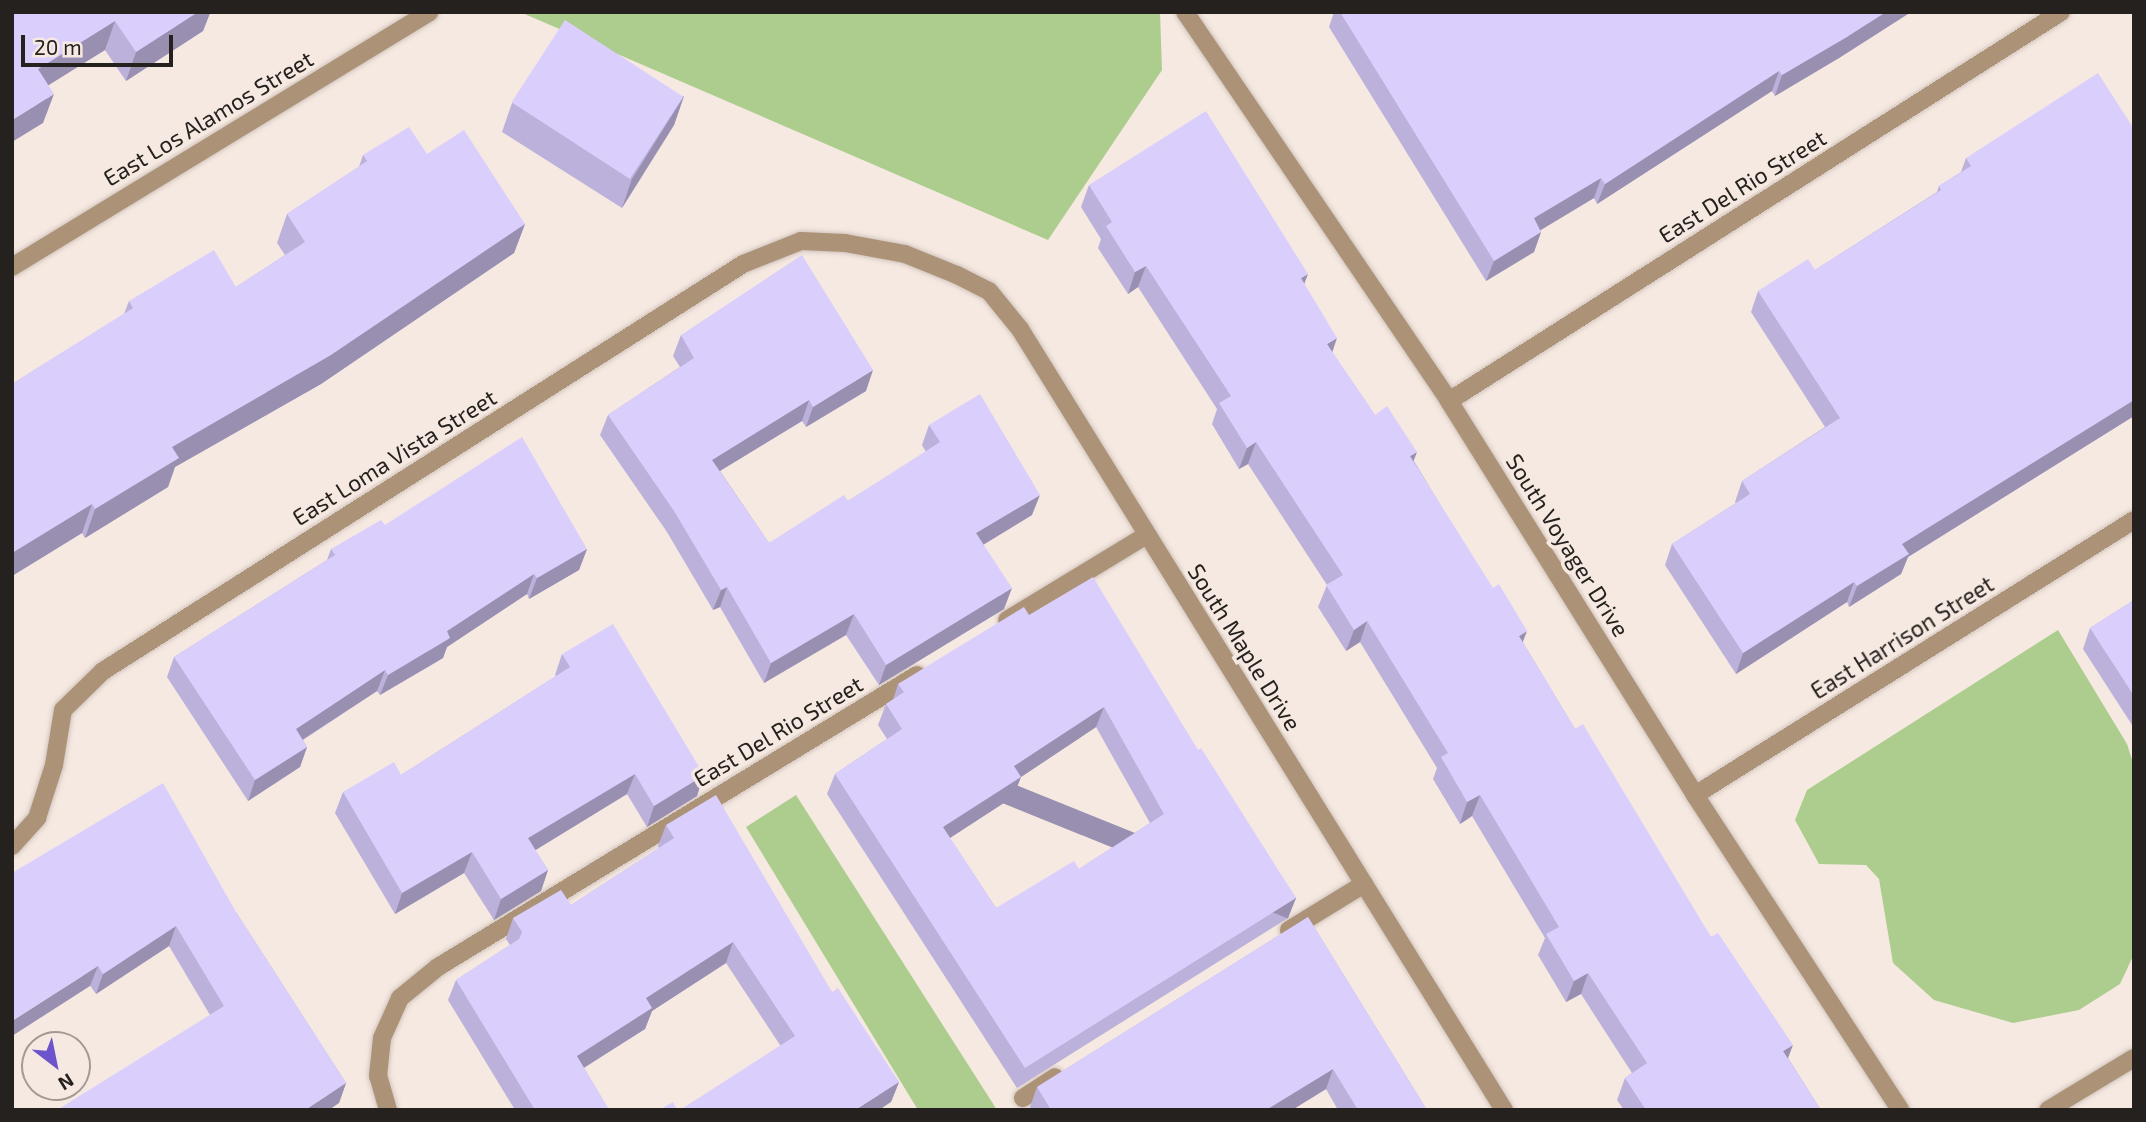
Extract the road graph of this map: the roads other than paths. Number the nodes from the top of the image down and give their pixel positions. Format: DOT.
graph roads {
  1 [pos="429,12"];
  2 [pos="1185,12"];
  3 [pos="2061,12"];
  4 [pos="905,254"];
  5 [pos="12,267"];
  6 [pos="1449,401"];
  7 [pos="2134,520"];
  8 [pos="1147,535"];
  9 [pos="994,628"];
  10 [pos="934,664"];
  11 [pos="1695,795"];
  12 [pos="12,846"];
  13 [pos="1363,884"];
  14 [pos="1269,943"];
  15 [pos="2134,1058"];
  16 [pos="1070,1068"];
  17 [pos="1023,1098"];
  18 [pos="388,1110"];
  19 [pos="1504,1110"];
  20 [pos="1899,1110"];
  21 [pos="2048,1110"];
  1 -- 5 [label="street, East Los Alamos Street"];
  2 -- 6 [label="street, South Voyager Drive"];
  3 -- 6 [label="street, East Del Rio Street"];
  4 -- 8 [label="street, South Maple Drive"];
  4 -- 12 [label="street, East Loma Vista Street"];
  6 -- 11 [label="street, South Voyager Drive"];
  7 -- 11 [label="street, East Harrison Street"];
  8 -- 9 [label="street"];
  8 -- 13 [label="street, South Maple Drive"];
  10 -- 18 [label="street, East Del Rio Street"];
  11 -- 20 [label="street, South Voyager Drive"];
  13 -- 14 [label="street"];
  13 -- 19 [label="street, South Maple Drive"];
  15 -- 21 [label="street"];
  16 -- 17 [label="street"];
}
